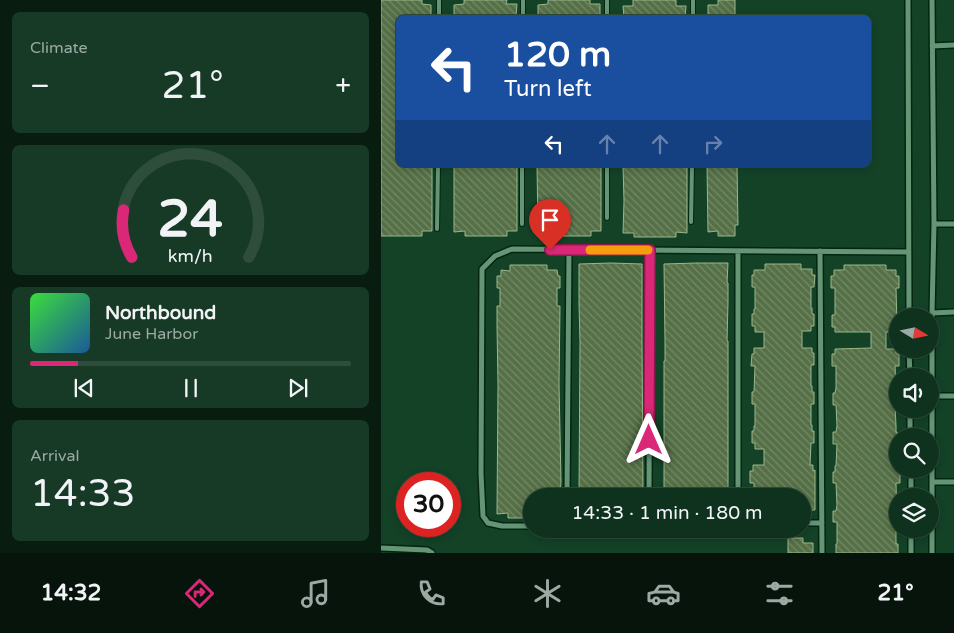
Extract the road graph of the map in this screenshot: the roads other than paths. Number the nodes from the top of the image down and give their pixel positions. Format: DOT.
graph roads {
  1 [pos="439,0"];
  2 [pos="523,0"];
  3 [pos="607,0"];
  4 [pos="693,0"];
  5 [pos="908,0"];
  6 [pos="932,0"];
  7 [pos="439,15"];
  8 [pos="523,15"];
  9 [pos="607,15"];
  10 [pos="693,15"];
  11 [pos="932,46"];
  12 [pos="954,46"];
  13 [pos="438,167"];
  14 [pos="523,167"];
  15 [pos="607,167"];
  16 [pos="692,167"];
  17 [pos="607,218"];
  18 [pos="691,222"];
  19 [pos="522,224"];
  20 [pos="934,224"];
  21 [pos="954,224"];
  22 [pos="437,229"];
  23 [pos="569,250"];
  24 [pos="650,250"];
  25 [pos="738,251"];
  26 [pos="821,252"];
  27 [pos="909,252"];
  28 [pos="909,308"];
  29 [pos="932,308"];
  30 [pos="954,312"];
  31 [pos="939,313"];
  32 [pos="939,396"];
  33 [pos="954,396"];
  34 [pos="932,418"];
  35 [pos="932,482"];
  36 [pos="954,482"];
  37 [pos="567,488"];
  38 [pos="649,488"];
  39 [pos="738,488"];
  40 [pos="811,523"];
  41 [pos="822,523"];
  42 [pos="523,526"];
  43 [pos="911,538"];
  44 [pos="381,548"];
  45 [pos="432,553"];
  46 [pos="822,553"];
  47 [pos="911,553"];
  48 [pos="932,553"];
  1 -- 7 [label="lane"];
  2 -- 8 [label="lane"];
  3 -- 9 [label="lane"];
  4 -- 10 [label="lane"];
  5 -- 27 [label="street"];
  6 -- 11 [label="street"];
  11 -- 12 [label="street"];
  11 -- 20 [label="street"];
  13 -- 22 [label="lane"];
  14 -- 19 [label="lane"];
  15 -- 17 [label="lane"];
  16 -- 18 [label="lane"];
  20 -- 21 [label="street"];
  20 -- 29 [label="street"];
  23 -- 24 [label="street"];
  23 -- 37 [label="street"];
  23 -- 42 [label="street"];
  24 -- 25 [label="street"];
  24 -- 38 [label="street"];
  25 -- 26 [label="street"];
  25 -- 39 [label="street"];
  26 -- 27 [label="street"];
  26 -- 41 [label="street"];
  27 -- 28 [label="street"];
  30 -- 31 [label="street"];
  32 -- 33 [label="street"];
  34 -- 35 [label="street"];
  35 -- 36 [label="street"];
  35 -- 48 [label="street"];
  40 -- 41 [label="street"];
  41 -- 46 [label="street"];
  43 -- 47 [label="street"];
  44 -- 45 [label="street"];
}
